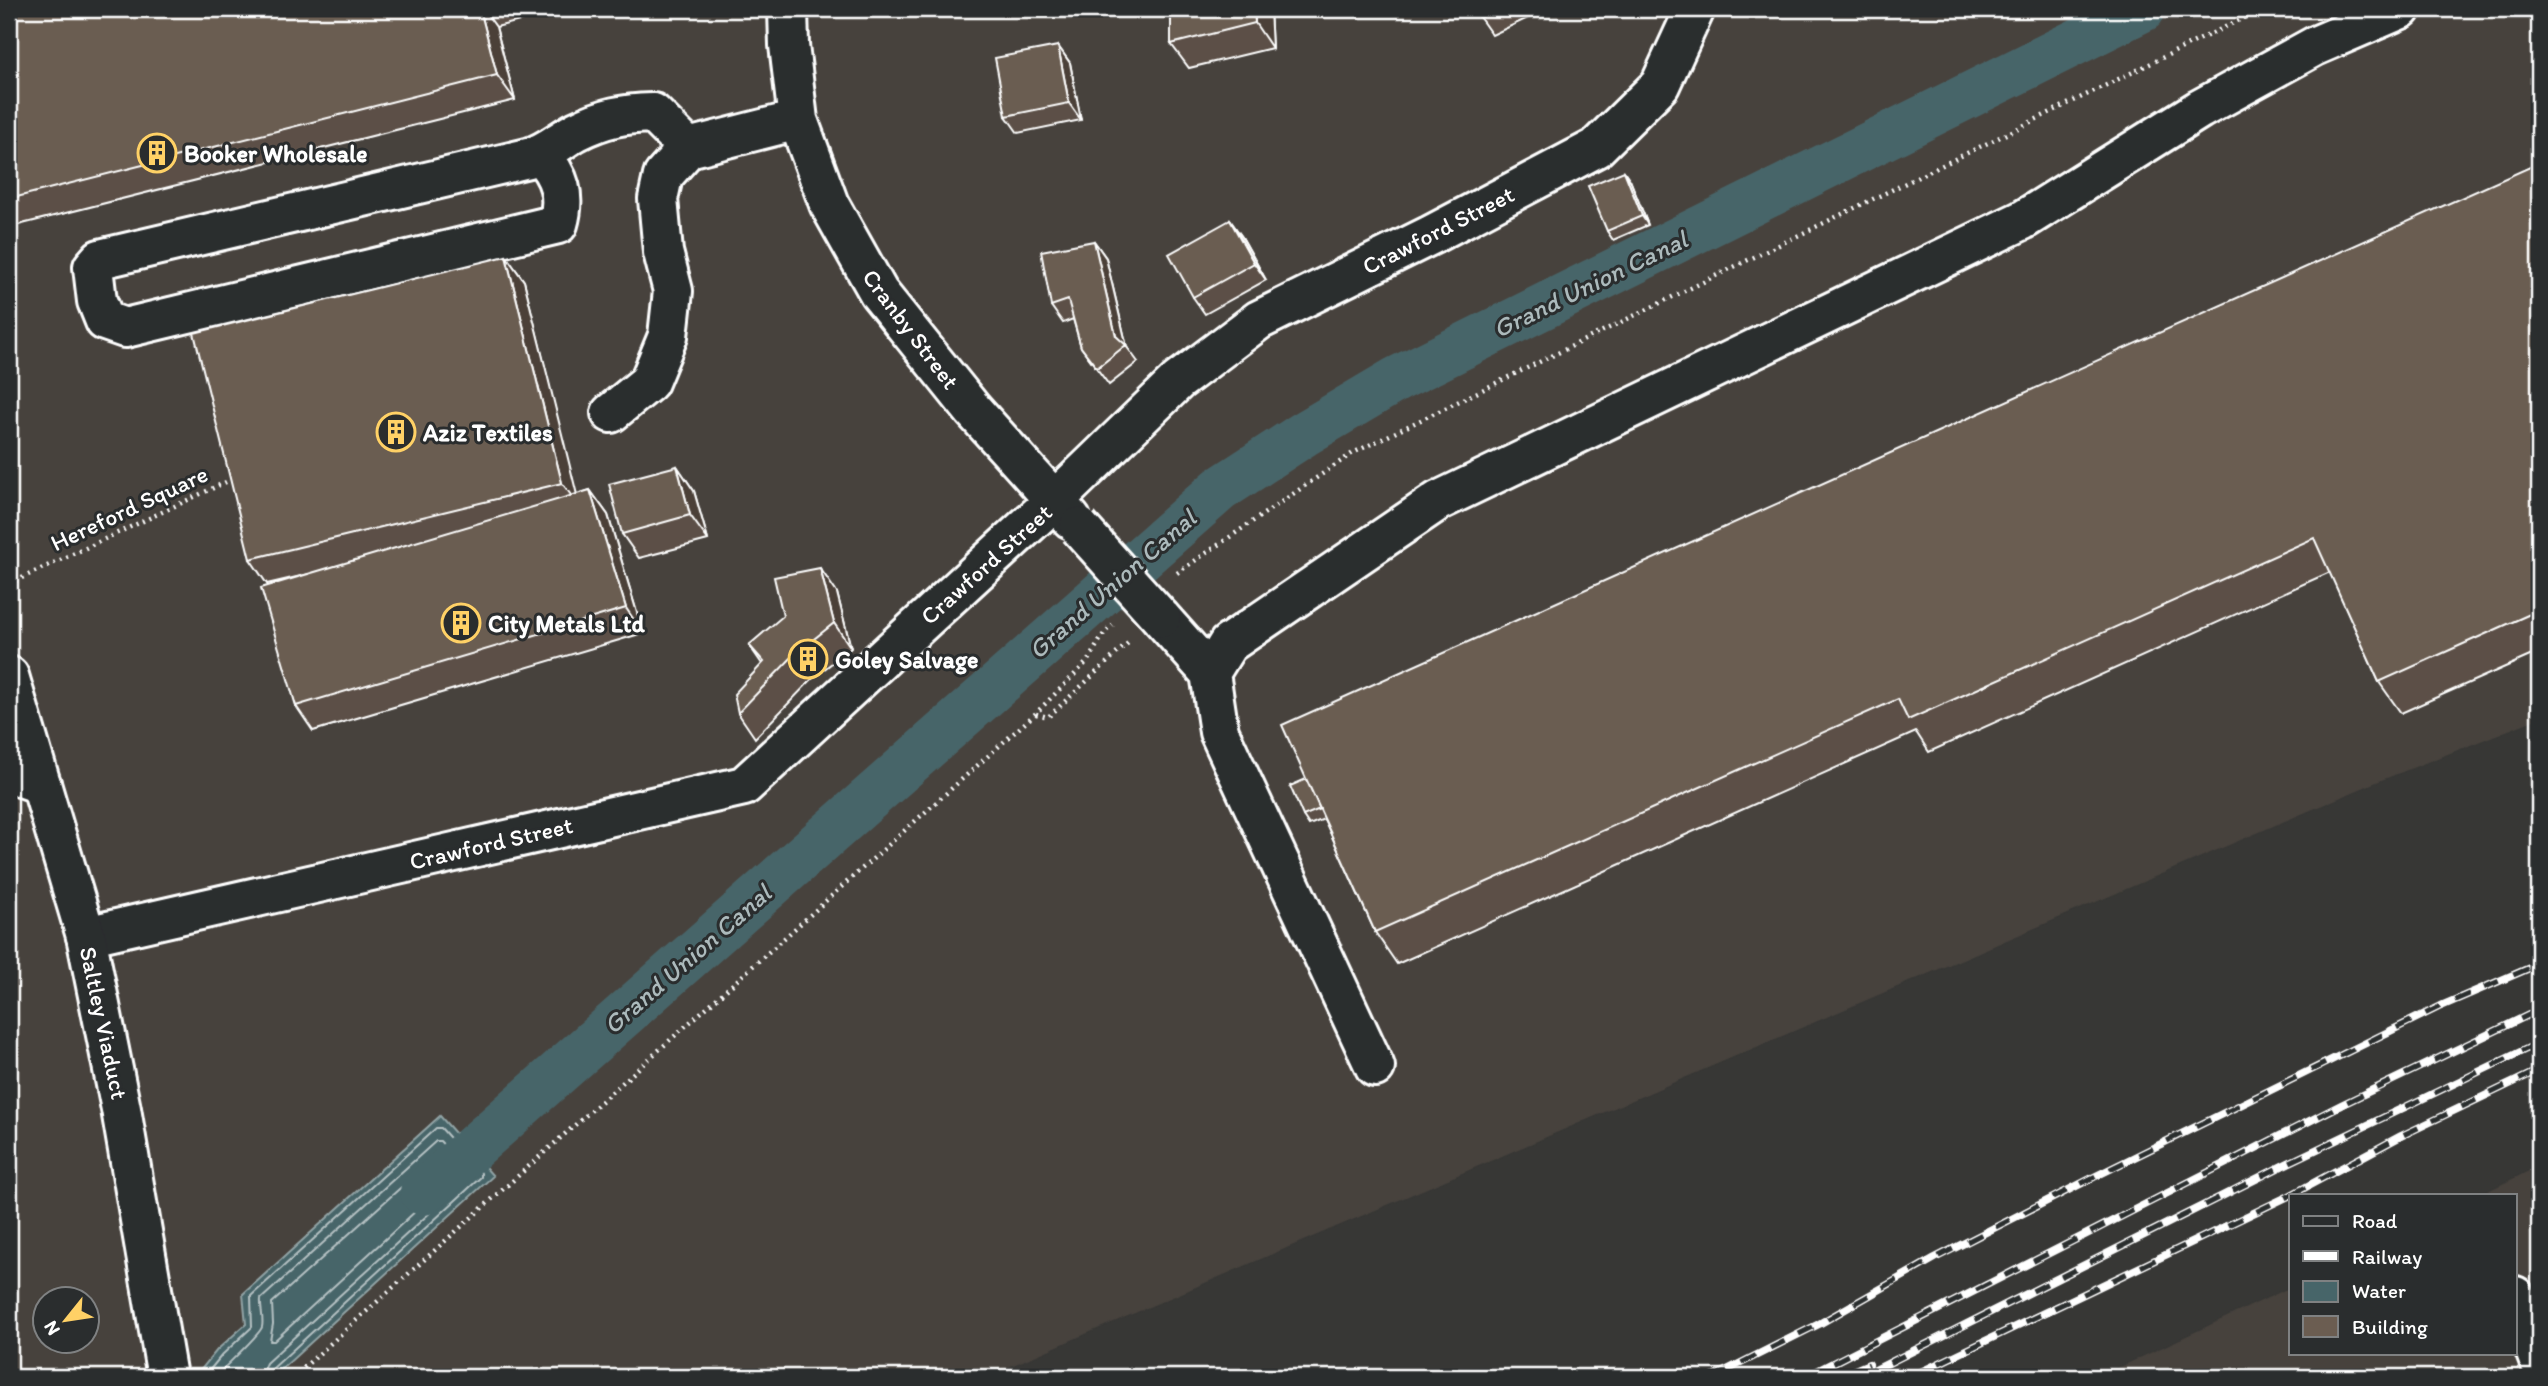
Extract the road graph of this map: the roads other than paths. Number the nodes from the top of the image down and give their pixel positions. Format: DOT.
graph roads {
  1 [pos="788,9"];
  2 [pos="1695,9"];
  3 [pos="2402,9"];
  4 [pos="798,120"];
  5 [pos="688,148"];
  6 [pos="540,155"];
  7 [pos="611,413"];
  8 [pos="1067,514"];
  9 [pos="1210,673"];
  10 [pos="9,676"];
  11 [pos="25,779"];
  12 [pos="86,936"];
  13 [pos="1375,1067"];
  14 [pos="2516,1299"];
  15 [pos="2539,1361"];
  16 [pos="167,1377"];
  1 -- 4 [label="street, Cranby Street"];
  2 -- 8 [label="street, Crawford Street"];
  3 -- 9 [label="street"];
  4 -- 5 [label="street"];
  4 -- 8 [label="street, Cranby Street"];
  5 -- 6 [label="street"];
  5 -- 7 [label="street"];
  6 -- 6 [label="street"];
  8 -- 9 [label="street, Cranby Street, bridge"];
  8 -- 12 [label="street, Crawford Street"];
  9 -- 13 [label="street"];
  10 -- 11 [label="street, Saltley Viaduct"];
  11 -- 12 [label="street, Saltley Viaduct"];
  12 -- 16 [label="street, Saltley Viaduct"];
  14 -- 15 [label="street"];
}
